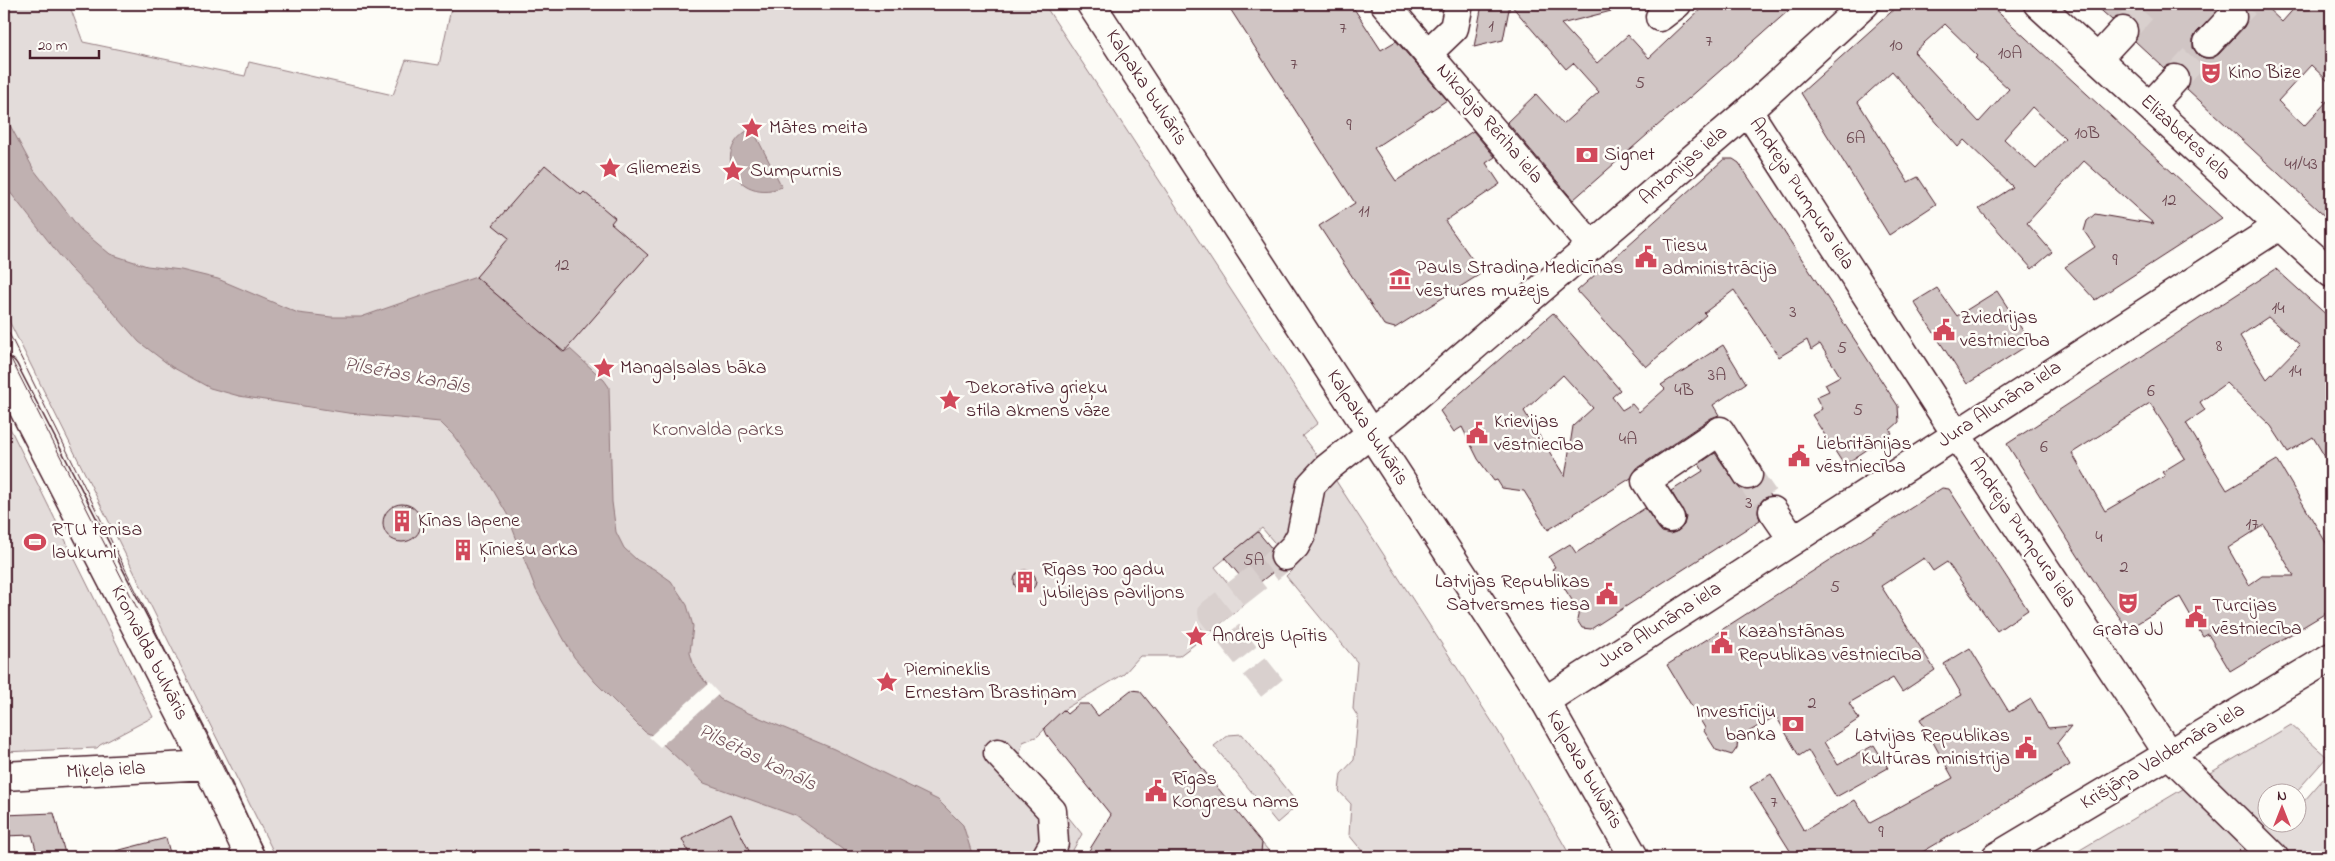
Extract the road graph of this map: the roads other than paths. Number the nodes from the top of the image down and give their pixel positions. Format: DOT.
graph roads {
  1 [pos="1092,4"];
  2 [pos="1385,4"];
  3 [pos="1459,4"];
  4 [pos="1865,4"];
  5 [pos="2038,4"];
  6 [pos="2232,17"];
  7 [pos="2123,31"];
  8 [pos="2208,43"];
  9 [pos="1428,53"];
  10 [pos="2098,58"];
  11 [pos="2175,79"];
  12 [pos="2150,106"];
  13 [pos="1748,111"];
  14 [pos="2279,226"];
  15 [pos="1592,246"];
  16 [pos="2331,274"];
  17 [pos="4,371"];
  18 [pos="1370,434"];
  19 [pos="1956,434"];
  20 [pos="1748,475"];
  21 [pos="1773,511"];
  22 [pos="1670,518"];
  23 [pos="1793,540"];
  24 [pos="1285,556"];
  25 [pos="2331,657"];
  26 [pos="1545,700"];
  27 [pos="2168,753"];
  28 [pos="998,754"];
  29 [pos="207,765"];
  30 [pos="4,776"];
  31 [pos="250,857"];
  32 [pos="1046,857"];
  33 [pos="1634,857"];
  34 [pos="1996,857"];
  35 [pos="2274,857"];
  1 -- 18 [label="street, Kalpaka bulvāris"];
  2 -- 9 [label="street, Nikolaja Rēriha iela"];
  3 -- 9 [label="street"];
  4 -- 13 [label="street, Antonijas iela"];
  5 -- 10 [label="street, Elizabetes iela"];
  6 -- 8 [label="street"];
  7 -- 10 [label="street"];
  9 -- 15 [label="street, Nikolaja Rēriha iela"];
  10 -- 12 [label="street, Elizabetes iela"];
  11 -- 12 [label="street"];
  12 -- 14 [label="street, Elizabetes iela"];
  13 -- 15 [label="street, Antonijas iela"];
  13 -- 19 [label="street, Andreja Pumpura iela"];
  14 -- 16 [label="street, Elizabetes iela"];
  14 -- 19 [label="street, Jura Alunāna iela"];
  15 -- 18 [label="street, Antonijas iela"];
  17 -- 29 [label="street, Kronvalda bulvāris"];
  18 -- 24 [label="street, Antonijas iela"];
  18 -- 26 [label="street, Kalpaka bulvāris"];
  19 -- 23 [label="street, Jura Alunāna iela"];
  19 -- 27 [label="street, Andreja Pumpura iela"];
  20 -- 22 [label="street"];
  21 -- 23 [label="street"];
  23 -- 26 [label="street, Jura Alunāna iela"];
  25 -- 27 [label="street, Krišjāņa Valdemāra iela"];
  26 -- 33 [label="street, Kalpaka bulvāris"];
  27 -- 34 [label="street, Krišjāņa Valdemāra iela"];
  27 -- 35 [label="street, Andreja Pumpura iela"];
  28 -- 32 [label="street"];
  29 -- 30 [label="street, Miķeļa iela"];
  29 -- 31 [label="street, Kronvalda bulvāris"];
}
